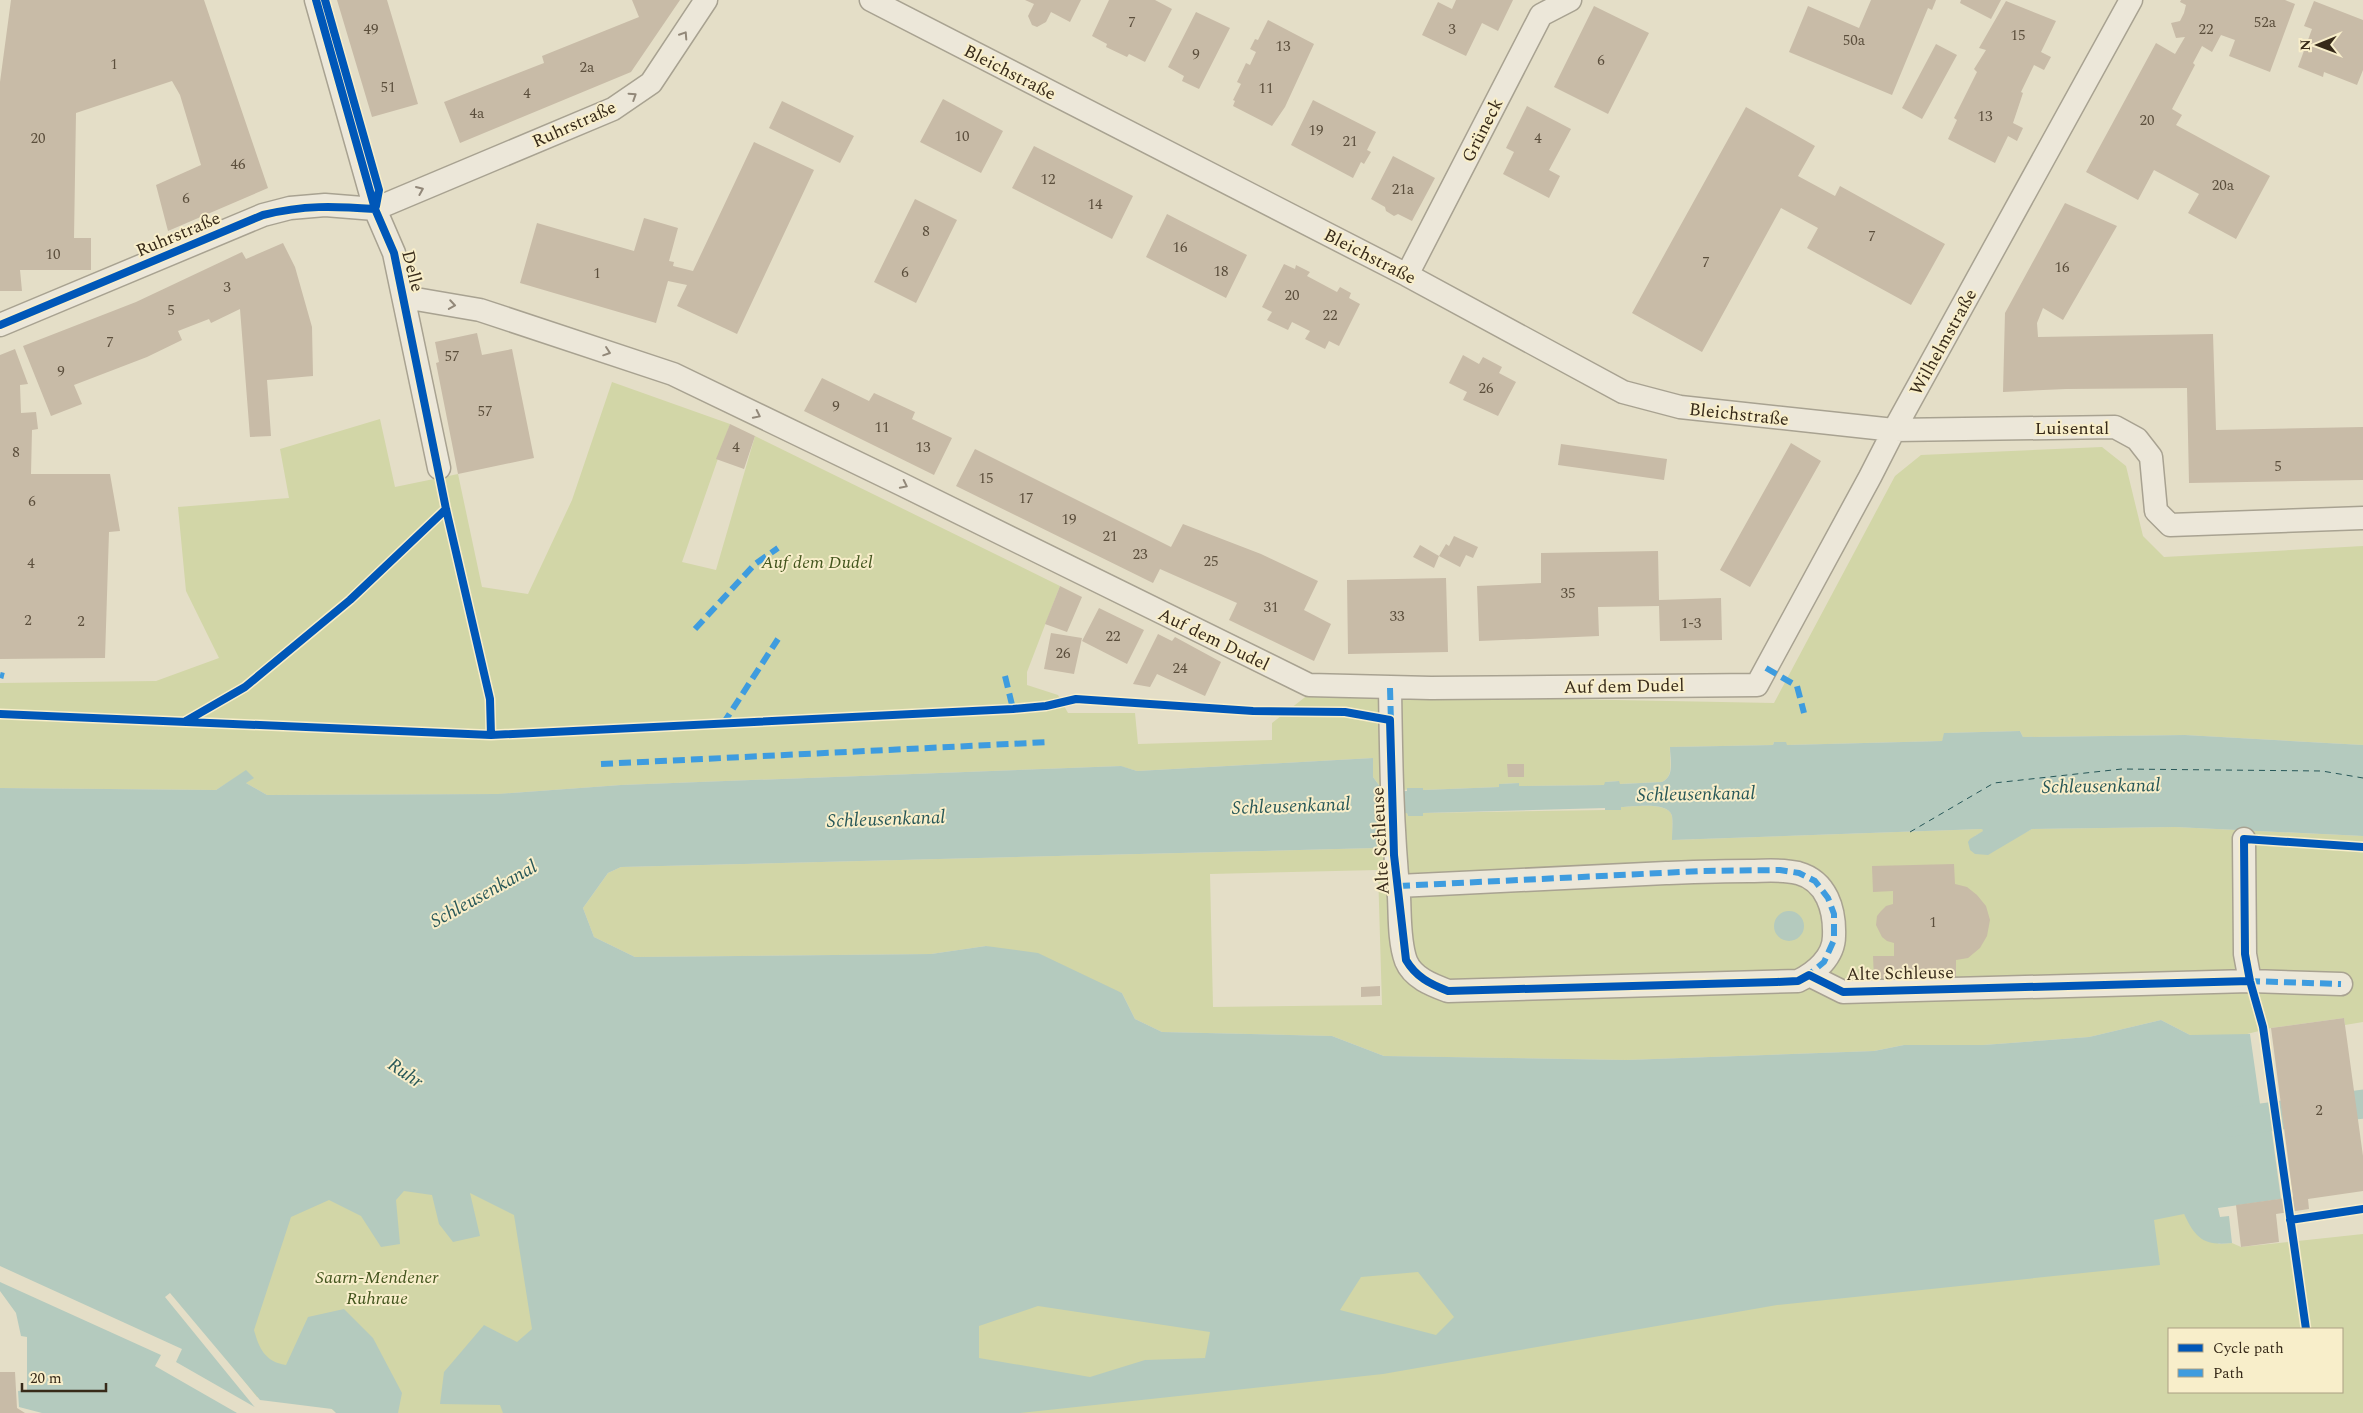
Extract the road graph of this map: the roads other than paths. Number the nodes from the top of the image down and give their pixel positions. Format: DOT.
graph roads {
  1 [pos="316,0"];
  2 [pos="706,0"];
  3 [pos="871,0"];
  4 [pos="1570,0"];
  5 [pos="2131,0"];
  6 [pos="375,209"];
  7 [pos="1407,275"];
  8 [pos="404,297"];
  9 [pos="0,325"];
  10 [pos="1894,430"];
  11 [pos="439,468"];
  12 [pos="2363,518"];
  13 [pos="1757,685"];
  14 [pos="1390,688"];
  15 [pos="2244,839"];
  16 [pos="1398,886"];
  17 [pos="1809,975"];
  18 [pos="2250,981"];
  19 [pos="2342,984"];
  1 -- 6 [label="street, Delle"];
  6 -- 2 [label="street, Ruhrstraße, one-way"];
  3 -- 7 [label="street, Bleichstraße"];
  4 -- 7 [label="street, Grüneck"];
  5 -- 10 [label="street, Wilhelmstraße"];
  6 -- 8 [label="street, Delle"];
  6 -- 9 [label="street, Ruhrstraße"];
  7 -- 10 [label="street, Bleichstraße"];
  8 -- 11 [label="street, Delle"];
  8 -- 14 [label="street, Auf dem Dudel, one-way"];
  10 -- 12 [label="street, Luisental"];
  10 -- 13 [label="street, Wilhelmstraße"];
  13 -- 14 [label="street, Auf dem Dudel"];
  14 -- 16 [label="street, Alte Schleuse"];
  15 -- 18 [label="street"];
  16 -- 17 [label="street, Alte Schleuse"];
  16 -- 17 [label="street, Alte Schleuse"];
  17 -- 18 [label="street, Alte Schleuse"];
  18 -- 19 [label="street, Alte Schleuse"];
}
